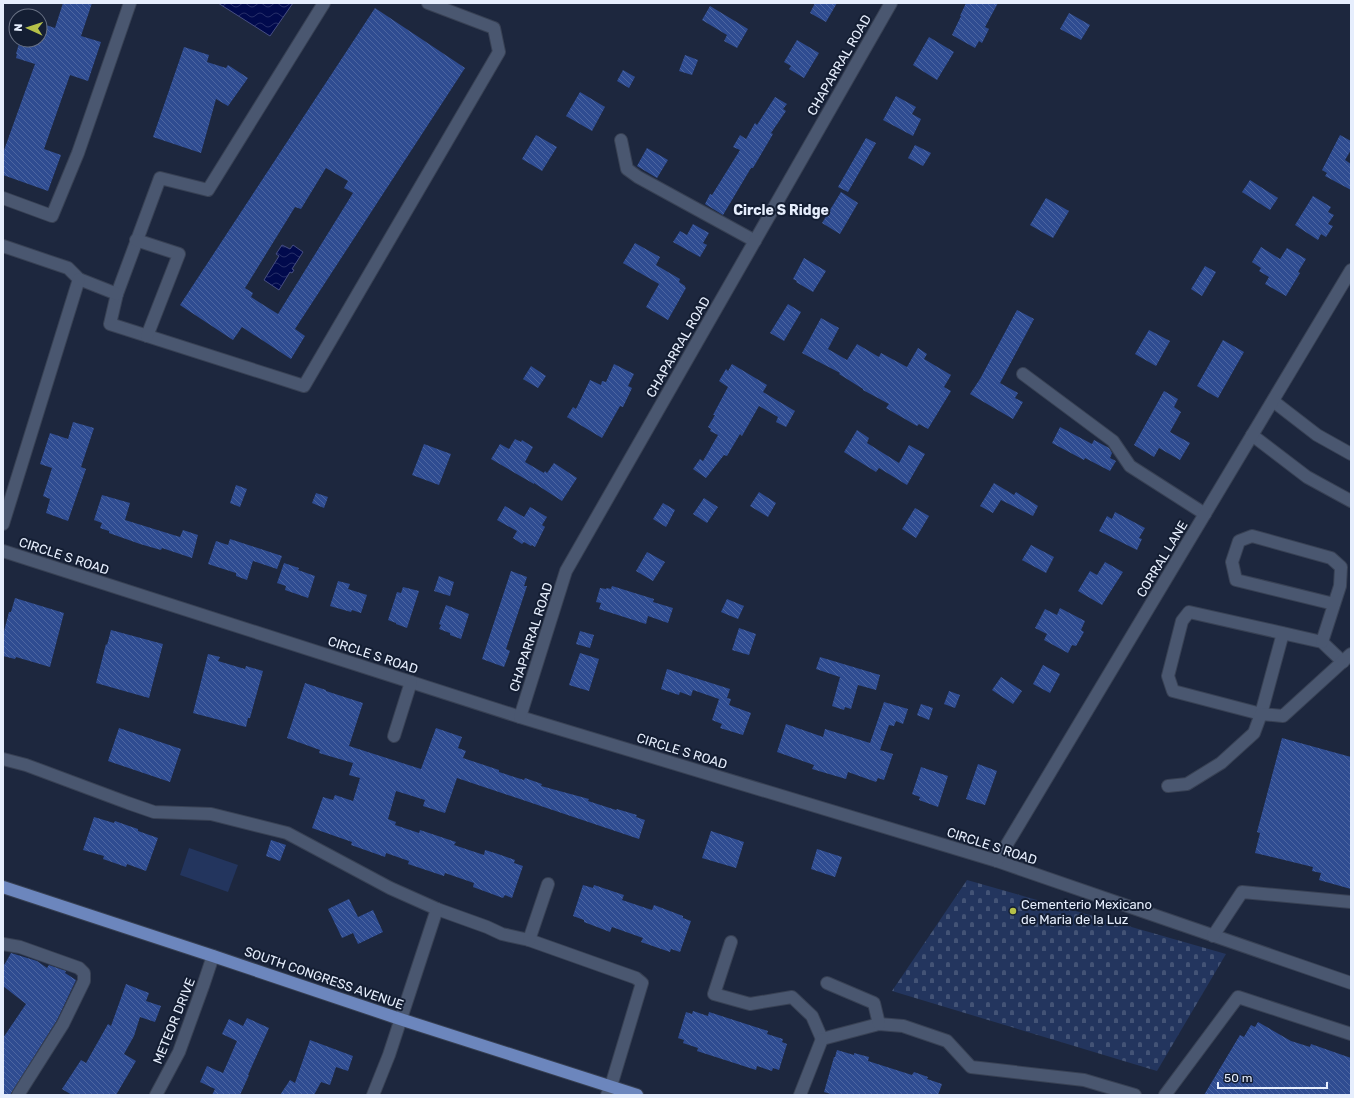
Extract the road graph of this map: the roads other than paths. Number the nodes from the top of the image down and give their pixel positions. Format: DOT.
graph roads {
  1 [pos="130,3"];
  2 [pos="324,3"];
  3 [pos="428,3"];
  4 [pos="891,3"];
  5 [pos="621,140"];
  6 [pos="3,198"];
  7 [pos="136,240"];
  8 [pos="755,241"];
  9 [pos="3,246"];
  10 [pos="1351,270"];
  11 [pos="79,279"];
  12 [pos="117,294"];
  13 [pos="147,336"];
  14 [pos="1023,374"];
  15 [pos="1273,401"];
  16 [pos="1252,435"];
  17 [pos="1351,454"];
  18 [pos="1351,501"];
  19 [pos="1204,514"];
  20 [pos="3,524"];
  21 [pos="3,551"];
  22 [pos="1334,604"];
  23 [pos="1283,633"];
  24 [pos="1322,642"];
  25 [pos="1347,658"];
  26 [pos="411,682"];
  27 [pos="1261,714"];
  28 [pos="520,717"];
  29 [pos="394,736"];
  30 [pos="3,759"];
  31 [pos="1168,786"];
  32 [pos="997,862"];
  33 [pos="548,884"];
  34 [pos="3,887"];
  35 [pos="1351,902"];
  36 [pos="437,909"];
  37 [pos="1213,936"];
  38 [pos="529,940"];
  39 [pos="731,942"];
  40 [pos="3,944"];
  41 [pos="213,956"];
  42 [pos="827,983"];
  43 [pos="1351,983"];
  44 [pos="400,1019"];
  45 [pos="879,1024"];
  46 [pos="1351,1034"];
  47 [pos="822,1039"];
  48 [pos="609,1091"];
  49 [pos="18,1095"];
  50 [pos="156,1095"];
  51 [pos="374,1095"];
  52 [pos="637,1095"];
  53 [pos="800,1095"];
  54 [pos="1135,1095"];
  55 [pos="1165,1095"];
  1 -- 6 [label="street"];
  2 -- 7 [label="street"];
  3 -- 13 [label="street"];
  4 -- 8 [label="street, CHAPARRAL ROAD"];
  5 -- 8 [label="street"];
  7 -- 12 [label="street"];
  7 -- 13 [label="street"];
  8 -- 28 [label="street, CHAPARRAL ROAD"];
  9 -- 11 [label="street"];
  10 -- 15 [label="street, CORRAL LANE"];
  11 -- 12 [label="street"];
  11 -- 20 [label="street"];
  12 -- 13 [label="street"];
  14 -- 19 [label="street"];
  15 -- 16 [label="street, CORRAL LANE"];
  15 -- 17 [label="street"];
  16 -- 18 [label="street"];
  16 -- 19 [label="street, CORRAL LANE"];
  19 -- 32 [label="street, CORRAL LANE"];
  21 -- 26 [label="street, CIRCLE S ROAD"];
  22 -- 22 [label="street"];
  22 -- 24 [label="street"];
  23 -- 24 [label="street"];
  23 -- 27 [label="street"];
  23 -- 27 [label="street"];
  24 -- 25 [label="street"];
  25 -- 27 [label="street"];
  26 -- 28 [label="street, CIRCLE S ROAD"];
  26 -- 29 [label="street"];
  27 -- 31 [label="street"];
  28 -- 32 [label="street, CIRCLE S ROAD"];
  30 -- 36 [label="street"];
  32 -- 37 [label="street, CIRCLE S ROAD"];
  33 -- 38 [label="street"];
  34 -- 41 [label="main road, SOUTH CONGRESS AVENUE"];
  35 -- 37 [label="street"];
  36 -- 38 [label="street"];
  36 -- 44 [label="street"];
  37 -- 43 [label="street, CIRCLE S ROAD"];
  38 -- 48 [label="street"];
  39 -- 47 [label="street"];
  40 -- 49 [label="street"];
  41 -- 44 [label="main road, SOUTH CONGRESS AVENUE"];
  41 -- 50 [label="street, METEOR DRIVE"];
  42 -- 45 [label="street"];
  44 -- 48 [label="main road, SOUTH CONGRESS AVENUE"];
  44 -- 51 [label="street"];
  45 -- 47 [label="street"];
  45 -- 54 [label="street"];
  46 -- 55 [label="street"];
  47 -- 53 [label="street"];
  48 -- 52 [label="main road, SOUTH CONGRESS AVENUE"];
}
